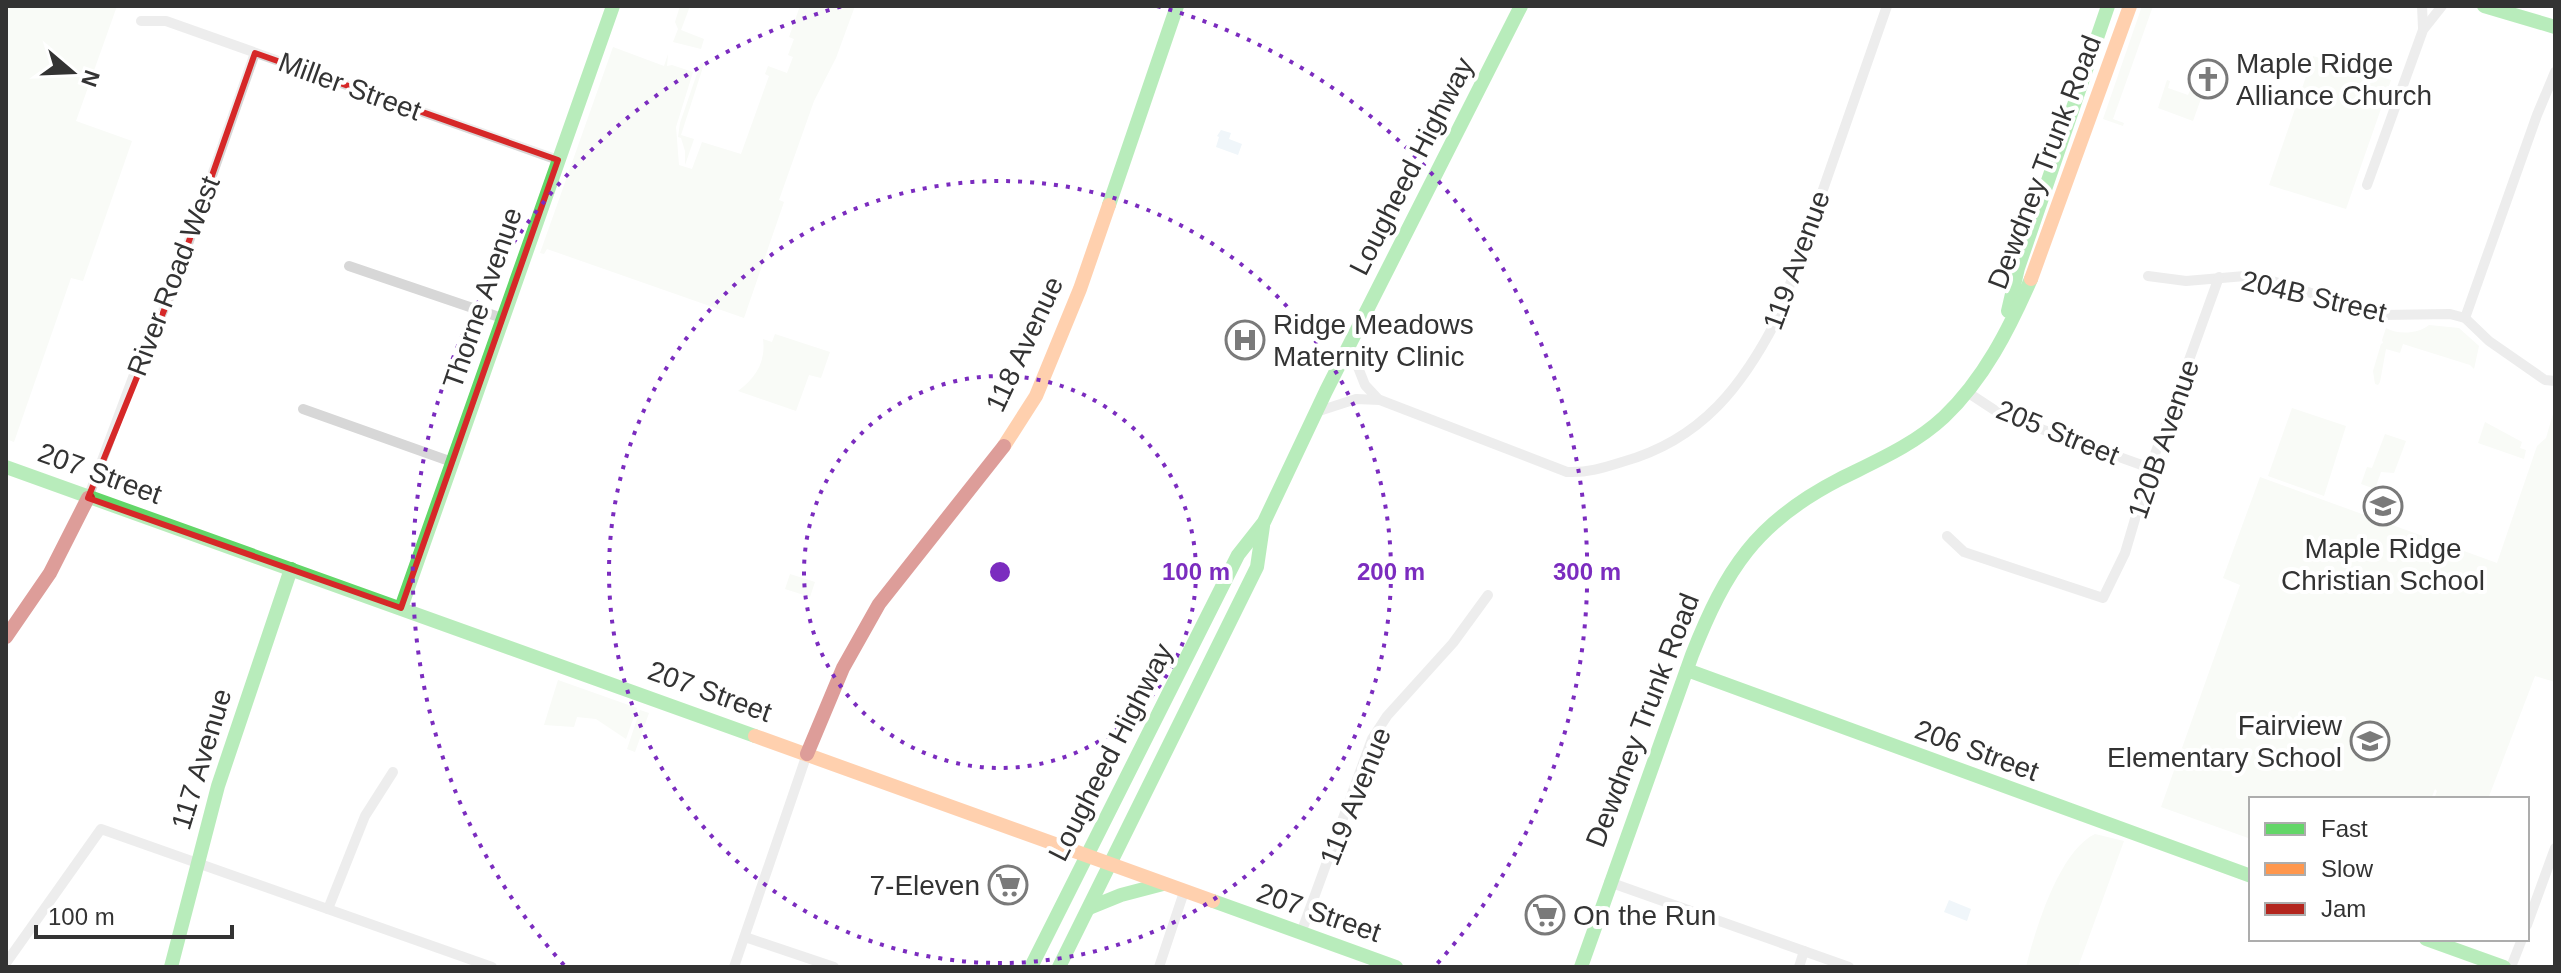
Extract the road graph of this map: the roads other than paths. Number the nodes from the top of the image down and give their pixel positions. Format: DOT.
graph roads {
  1 [pos="613,6"];
  2 [pos="1177,6"];
  3 [pos="1521,6"];
  4 [pos="1887,6"];
  5 [pos="2108,6"];
  6 [pos="2130,6"];
  7 [pos="2422,6"];
  8 [pos="2442,6"];
  9 [pos="2484,6"];
  10 [pos="141,21"];
  11 [pos="2555,27"];
  12 [pos="2423,30"];
  13 [pos="255,53"];
  14 [pos="2555,72"];
  15 [pos="558,160"];
  16 [pos="2367,185"];
  17 [pos="349,266"];
  18 [pos="2148,276"];
  19 [pos="2219,277"];
  20 [pos="502,318"];
  21 [pos="2465,318"];
  22 [pos="2003,335"];
  23 [pos="1349,345"];
  24 [pos="2555,381"];
  25 [pos="1967,392"];
  26 [pos="1380,400"];
  27 [pos="303,409"];
  28 [pos="1315,412"];
  29 [pos="452,462"];
  30 [pos="6,467"];
  31 [pos="2150,468"];
  32 [pos="88,498"];
  33 [pos="1264,522"];
  34 [pos="1947,536"];
  35 [pos="291,569"];
  36 [pos="1488,595"];
  37 [pos="401,608"];
  38 [pos="6,637"];
  39 [pos="1687,670"];
  40 [pos="807,754"];
  41 [pos="393,772"];
  42 [pos="2555,848"];
  43 [pos="1087,856"];
  44 [pos="198,864"];
  45 [pos="1110,865"];
  46 [pos="2249,875"];
  47 [pos="1609,882"];
  48 [pos="1163,884"];
  49 [pos="1184,892"];
  50 [pos="1089,908"];
  51 [pos="328,909"];
  52 [pos="2529,920"];
  53 [pos="1301,933"];
  54 [pos="745,937"];
  55 [pos="2432,941"];
  56 [pos="2521,941"];
  57 [pos="1804,951"];
  58 [pos="6,963"];
  59 [pos="171,967"];
  60 [pos="492,967"];
  61 [pos="734,967"];
  62 [pos="834,967"];
  63 [pos="1031,967"];
  64 [pos="1059,967"];
  65 [pos="1159,967"];
  66 [pos="1396,967"];
  67 [pos="1581,967"];
  68 [pos="1799,967"];
  69 [pos="1849,967"];
  70 [pos="2504,967"];
  71 [pos="2511,967"];
  1 -- 15 [label="main road, Thorne Avenue"];
  2 -- 40 [label="main road, 118 Avenue"];
  3 -- 23 [label="main road, Lougheed Highway"];
  4 -- 26 [label="street, 119 Avenue"];
  5 -- 22 [label="main road, Dewdney Trunk Road"];
  6 -- 22 [label="main road, Dewdney Trunk Road"];
  7 -- 12 [label="street"];
  8 -- 12 [label="street"];
  9 -- 11 [label="main road"];
  10 -- 13 [label="street, Miller Street"];
  12 -- 16 [label="street"];
  13 -- 15 [label="street, Miller Street"];
  13 -- 32 [label="street, River Road West"];
  14 -- 21 [label="street"];
  15 -- 20 [label="main road, Thorne Avenue"];
  17 -- 20 [label="street"];
  18 -- 19 [label="street, 204B Street"];
  19 -- 21 [label="street, 204B Street"];
  19 -- 31 [label="street, 120B Avenue"];
  20 -- 29 [label="main road, Thorne Avenue"];
  21 -- 24 [label="street"];
  22 -- 25 [label="main road, Dewdney Trunk Road"];
  23 -- 26 [label="street"];
  23 -- 28 [label="main road, Lougheed Highway"];
  25 -- 31 [label="street, 205 Street"];
  25 -- 39 [label="main road, Dewdney Trunk Road"];
  26 -- 28 [label="street"];
  27 -- 29 [label="street"];
  28 -- 33 [label="main road, Lougheed Highway"];
  29 -- 37 [label="main road, Thorne Avenue"];
  30 -- 32 [label="main road, 207 Street"];
  31 -- 34 [label="street, 120B Avenue"];
  32 -- 35 [label="main road, 207 Street"];
  32 -- 38 [label="main road"];
  33 -- 43 [label="main road, Lougheed Highway"];
  33 -- 45 [label="main road, Lougheed Highway"];
  35 -- 37 [label="main road, 207 Street"];
  35 -- 44 [label="main road, 117 Avenue"];
  36 -- 53 [label="street, 119 Avenue"];
  37 -- 40 [label="main road, 207 Street"];
  39 -- 46 [label="main road, 206 Street"];
  39 -- 47 [label="main road, Dewdney Trunk Road"];
  40 -- 43 [label="main road, 207 Street"];
  40 -- 54 [label="street"];
  41 -- 51 [label="street"];
  42 -- 52 [label="street"];
  43 -- 45 [label="main road, 207 Street"];
  43 -- 63 [label="main road, Lougheed Highway"];
  44 -- 51 [label="street"];
  44 -- 58 [label="street"];
  44 -- 59 [label="main road, 117 Avenue"];
  45 -- 48 [label="main road, 207 Street"];
  45 -- 50 [label="main road, Lougheed Highway"];
  47 -- 57 [label="street"];
  47 -- 67 [label="main road, Dewdney Trunk Road"];
  48 -- 49 [label="main road, 207 Street"];
  48 -- 50 [label="main road"];
  49 -- 53 [label="main road, 207 Street"];
  49 -- 65 [label="street"];
  50 -- 64 [label="main road, Lougheed Highway"];
  51 -- 60 [label="street"];
  53 -- 66 [label="main road, 207 Street"];
  54 -- 61 [label="street"];
  54 -- 62 [label="street"];
  55 -- 70 [label="main road"];
  56 -- 71 [label="street"];
  57 -- 68 [label="street"];
  57 -- 69 [label="street"];
}
